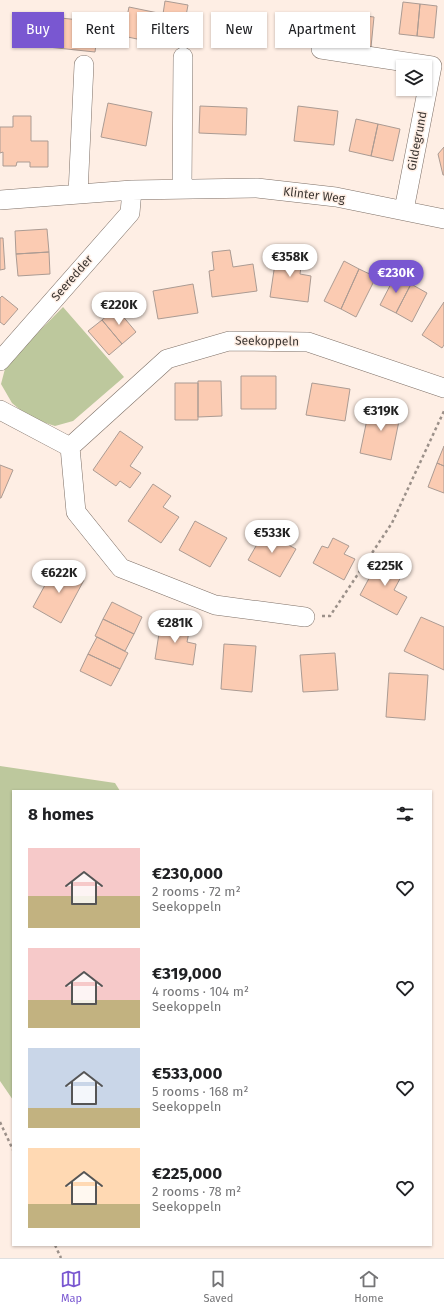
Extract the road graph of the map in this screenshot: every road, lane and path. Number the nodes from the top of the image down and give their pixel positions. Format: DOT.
graph roads {
  1 [pos="321,49"];
  2 [pos="183,57"];
  3 [pos="84,65"];
  4 [pos="182,189"];
  5 [pos="132,190"];
  6 [pos="78,194"];
  7 [pos="0,200"];
  8 [pos="404,210"];
  9 [pos="444,219"];
  10 [pos="0,360"];
  11 [pos="444,388"];
  12 [pos="0,410"];
  13 [pos="444,410"];
  14 [pos="70,447"];
  15 [pos="306,617"];
  16 [pos="0,1122"];
  17 [pos="12,1148"];
  18 [pos="55,1246"];
  19 [pos="61,1258"];
  1 -- 8 [label="street, Gildegrund"];
  2 -- 4 [label="street"];
  3 -- 6 [label="street"];
  4 -- 5 [label="street, Klinter Weg"];
  4 -- 8 [label="street, Klinter Weg"];
  5 -- 6 [label="street, Klinter Weg"];
  5 -- 10 [label="street, Seeredder"];
  6 -- 7 [label="street, Klinter Weg"];
  8 -- 9 [label="street, Klinter Weg"];
  11 -- 14 [label="street, Seekoppeln"];
  12 -- 14 [label="street"];
  13 -- 15 [label="path"];
  14 -- 15 [label="street"];
  16 -- 17 [label="path"];
  18 -- 19 [label="path"];
}
